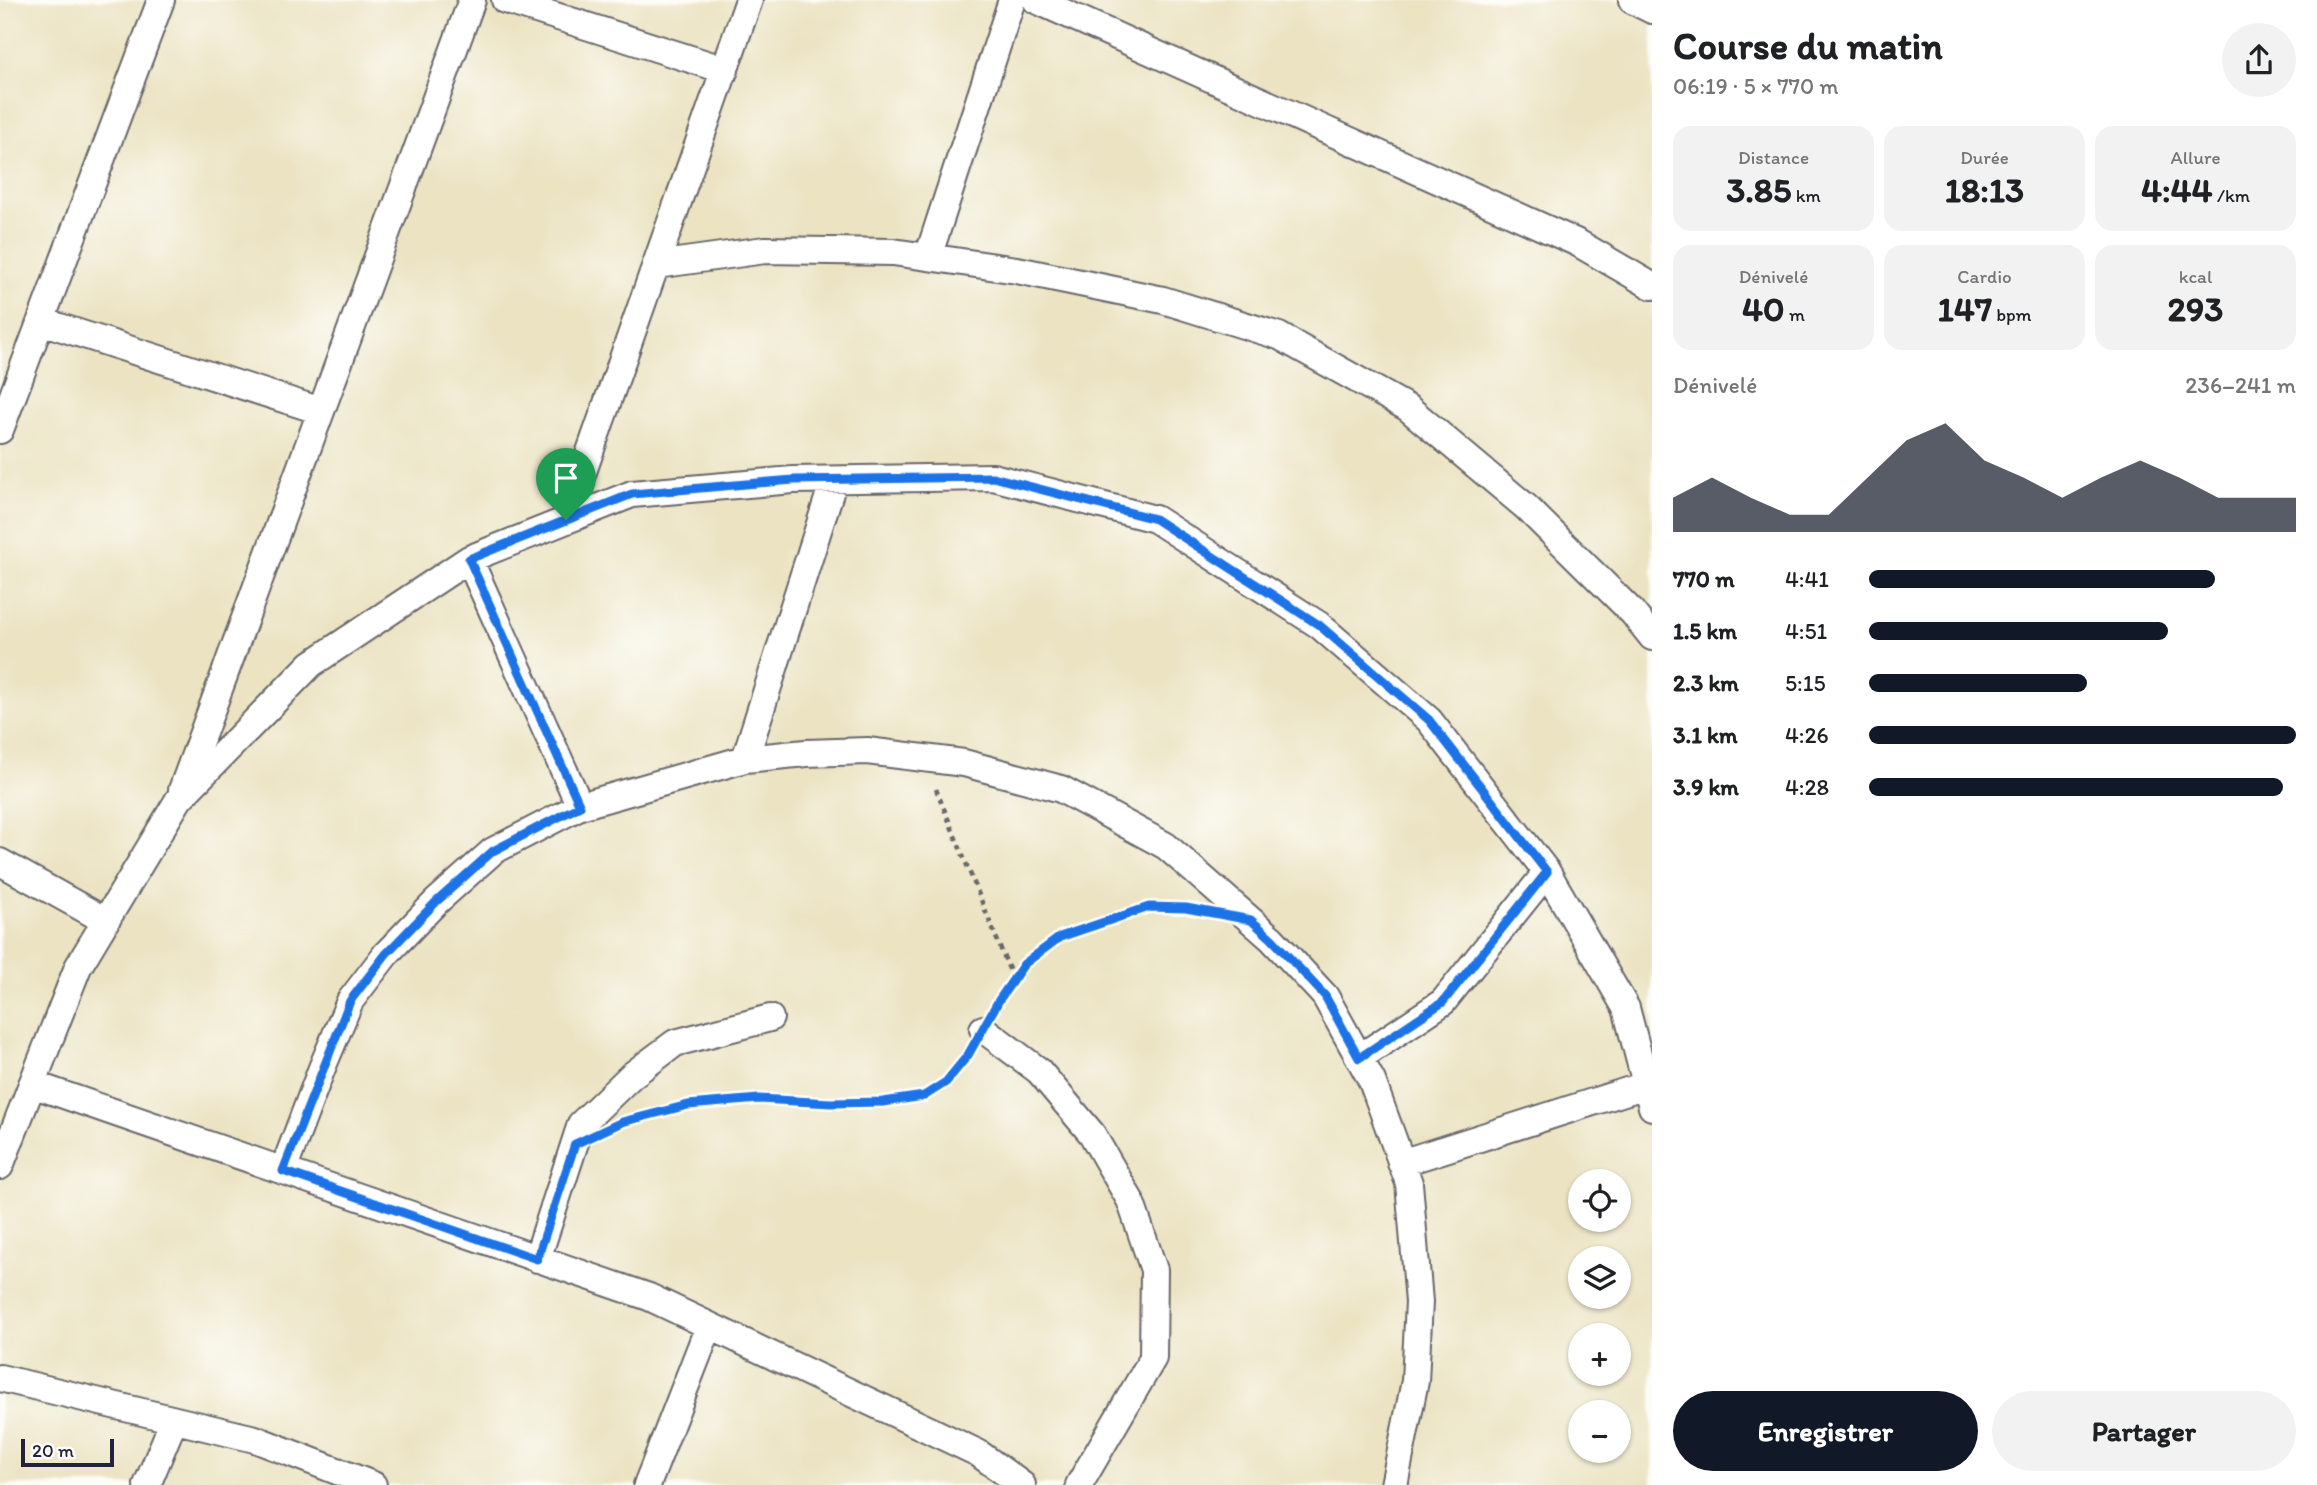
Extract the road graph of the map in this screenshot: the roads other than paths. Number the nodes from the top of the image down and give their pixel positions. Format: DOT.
graph roads {
  1 [pos="161,0"];
  2 [pos="472,0"];
  3 [pos="505,0"];
  4 [pos="749,0"];
  5 [pos="1012,0"];
  6 [pos="1036,0"];
  7 [pos="1632,0"];
  8 [pos="1652,10"];
  9 [pos="725,70"];
  10 [pos="928,257"];
  11 [pos="656,265"];
  12 [pos="1652,286"];
  13 [pos="41,321"];
  14 [pos="321,411"];
  15 [pos="0,430"];
  16 [pos="834,480"];
  17 [pos="566,520"];
  18 [pos="469,559"];
  19 [pos="1652,637"];
  20 [pos="745,758"];
  21 [pos="179,799"];
  22 [pos="580,806"];
  23 [pos="0,862"];
  24 [pos="1547,872"];
  25 [pos="106,921"];
  26 [pos="770,1018"];
  27 [pos="983,1029"];
  28 [pos="1359,1058"];
  29 [pos="32,1084"];
  30 [pos="1649,1096"];
  31 [pos="1401,1163"];
  32 [pos="0,1166"];
  33 [pos="283,1171"];
  34 [pos="537,1259"];
  35 [pos="709,1326"];
  36 [pos="0,1378"];
  37 [pos="174,1420"];
  38 [pos="147,1485"];
  39 [pos="373,1485"];
  40 [pos="647,1485"];
  41 [pos="1022,1485"];
  42 [pos="1079,1485"];
  43 [pos="1394,1485"];
  1 -- 13 [label="street"];
  2 -- 14 [label="street"];
  3 -- 9 [label="street"];
  4 -- 9 [label="street"];
  5 -- 10 [label="street"];
  6 -- 12 [label="street"];
  7 -- 8 [label="street"];
  9 -- 11 [label="street"];
  10 -- 11 [label="street"];
  10 -- 19 [label="street"];
  11 -- 17 [label="street"];
  13 -- 14 [label="street"];
  13 -- 15 [label="street"];
  14 -- 21 [label="street"];
  16 -- 17 [label="street"];
  16 -- 20 [label="street"];
  16 -- 24 [label="street"];
  17 -- 18 [label="street"];
  18 -- 21 [label="street"];
  18 -- 22 [label="street"];
  20 -- 22 [label="street"];
  20 -- 28 [label="street"];
  21 -- 25 [label="street"];
  22 -- 33 [label="street"];
  23 -- 25 [label="street"];
  24 -- 28 [label="street"];
  24 -- 30 [label="street"];
  25 -- 29 [label="street"];
  26 -- 34 [label="street"];
  27 -- 42 [label="street"];
  28 -- 31 [label="street"];
  29 -- 32 [label="street"];
  29 -- 33 [label="street"];
  30 -- 31 [label="street"];
  31 -- 43 [label="street"];
  33 -- 34 [label="street"];
  34 -- 35 [label="street"];
  35 -- 40 [label="street"];
  35 -- 41 [label="street"];
  36 -- 37 [label="street"];
  37 -- 38 [label="street"];
  37 -- 39 [label="street"];
}
